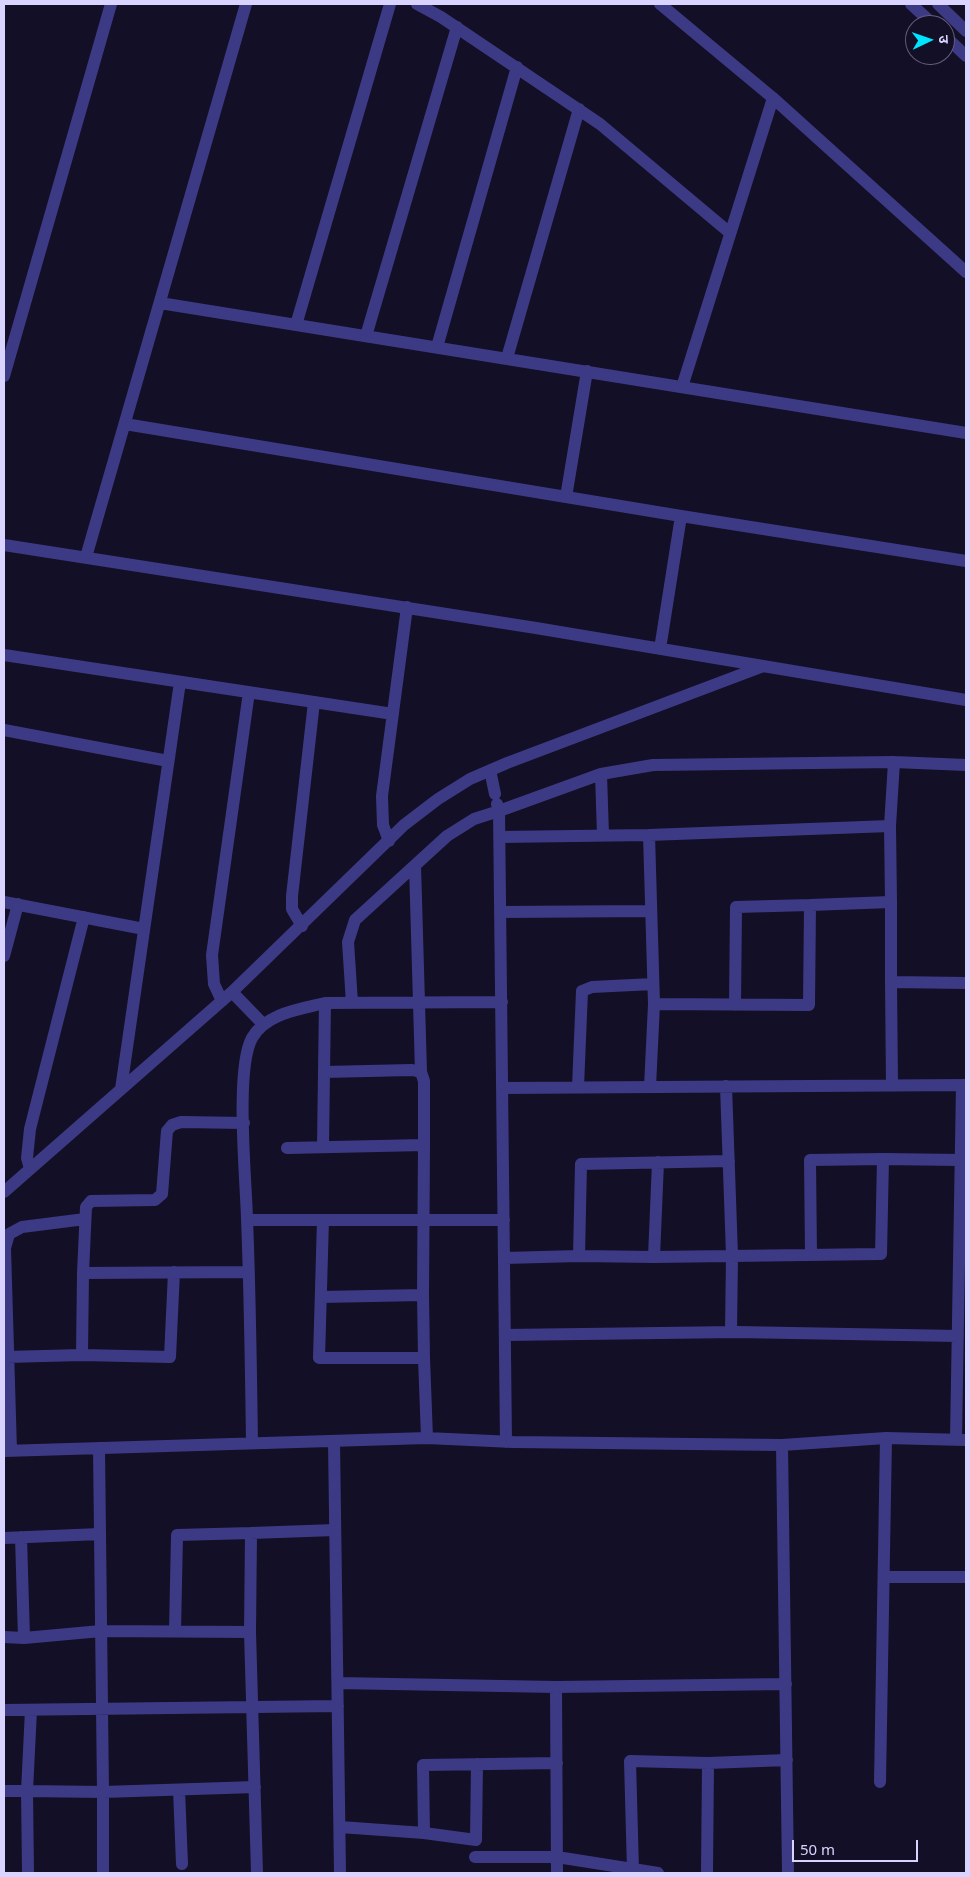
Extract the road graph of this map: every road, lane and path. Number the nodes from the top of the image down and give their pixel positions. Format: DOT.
graph roads {
  1 [pos="111,4"];
  2 [pos="246,4"];
  3 [pos="390,4"];
  4 [pos="417,4"];
  5 [pos="660,4"];
  6 [pos="912,4"];
  7 [pos="938,4"];
  8 [pos="924,15"];
  9 [pos="457,28"];
  10 [pos="966,31"];
  11 [pos="955,46"];
  12 [pos="966,56"];
  13 [pos="517,67"];
  14 [pos="773,98"];
  15 [pos="580,109"];
  16 [pos="730,233"];
  17 [pos="966,272"];
  18 [pos="160,303"];
  19 [pos="296,325"];
  20 [pos="366,336"];
  21 [pos="437,347"];
  22 [pos="506,358"];
  23 [pos="587,371"];
  24 [pos="4,376"];
  25 [pos="682,387"];
  26 [pos="125,424"];
  27 [pos="966,434"];
  28 [pos="566,497"];
  29 [pos="681,516"];
  30 [pos="4,545"];
  31 [pos="86,557"];
  32 [pos="966,561"];
  33 [pos="407,607"];
  34 [pos="660,649"];
  35 [pos="4,655"];
  36 [pos="761,667"];
  37 [pos="180,682"];
  38 [pos="249,692"];
  39 [pos="966,700"];
  40 [pos="314,702"];
  41 [pos="393,714"];
  42 [pos="4,730"];
  43 [pos="168,762"];
  44 [pos="894,762"];
  45 [pos="966,765"];
  46 [pos="490,770"];
  47 [pos="601,774"];
  48 [pos="497,803"];
  49 [pos="890,826"];
  50 [pos="649,834"];
  51 [pos="604,835"];
  52 [pos="500,837"];
  53 [pos="389,840"];
  54 [pos="415,865"];
  55 [pos="4,902"];
  56 [pos="891,902"];
  57 [pos="18,904"];
  58 [pos="810,905"];
  59 [pos="651,911"];
  60 [pos="500,912"];
  61 [pos="84,917"];
  62 [pos="302,926"];
  63 [pos="144,929"];
  64 [pos="4,956"];
  65 [pos="892,982"];
  66 [pos="966,983"];
  67 [pos="653,984"];
  68 [pos="232,992"];
  69 [pos="222,1001"];
  70 [pos="352,1002"];
  71 [pos="420,1002"];
  72 [pos="502,1002"];
  73 [pos="326,1003"];
  74 [pos="654,1004"];
  75 [pos="735,1005"];
  76 [pos="260,1021"];
  77 [pos="324,1072"];
  78 [pos="421,1072"];
  79 [pos="892,1085"];
  80 [pos="964,1085"];
  81 [pos="726,1086"];
  82 [pos="578,1087"];
  83 [pos="650,1087"];
  84 [pos="502,1088"];
  85 [pos="121,1089"];
  86 [pos="244,1123"];
  87 [pos="424,1144"];
  88 [pos="323,1147"];
  89 [pos="287,1148"];
  90 [pos="883,1159"];
  91 [pos="960,1160"];
  92 [pos="658,1162"];
  93 [pos="729,1162"];
  94 [pos="30,1169"];
  95 [pos="4,1192"];
  96 [pos="85,1219"];
  97 [pos="247,1220"];
  98 [pos="323,1220"];
  99 [pos="423,1220"];
  100 [pos="504,1220"];
  101 [pos="732,1255"];
  102 [pos="811,1255"];
  103 [pos="579,1256"];
  104 [pos="654,1257"];
  105 [pos="504,1258"];
  106 [pos="174,1272"];
  107 [pos="248,1272"];
  108 [pos="83,1273"];
  109 [pos="423,1295"];
  110 [pos="321,1297"];
  111 [pos="732,1332"];
  112 [pos="505,1335"];
  113 [pos="958,1336"];
  114 [pos="82,1355"];
  115 [pos="6,1357"];
  116 [pos="424,1358"];
  117 [pos="427,1438"];
  118 [pos="886,1438"];
  119 [pos="334,1440"];
  120 [pos="961,1440"];
  121 [pos="506,1442"];
  122 [pos="252,1443"];
  123 [pos="782,1445"];
  124 [pos="99,1448"];
  125 [pos="7,1451"];
  126 [pos="335,1530"];
  127 [pos="100,1534"];
  128 [pos="251,1534"];
  129 [pos="22,1537"];
  130 [pos="4,1538"];
  131 [pos="885,1577"];
  132 [pos="966,1577"];
  133 [pos="100,1631"];
  134 [pos="175,1631"];
  135 [pos="250,1632"];
  136 [pos="4,1637"];
  137 [pos="24,1638"];
  138 [pos="338,1683"];
  139 [pos="786,1684"];
  140 [pos="556,1687"];
  141 [pos="338,1706"];
  142 [pos="254,1708"];
  143 [pos="4,1710"];
  144 [pos="30,1710"];
  145 [pos="101,1710"];
  146 [pos="787,1760"];
  147 [pos="557,1762"];
  148 [pos="708,1763"];
  149 [pos="477,1764"];
  150 [pos="880,1782"];
  151 [pos="255,1787"];
  152 [pos="4,1790"];
  153 [pos="28,1790"];
  154 [pos="178,1790"];
  155 [pos="103,1792"];
  156 [pos="340,1827"];
  157 [pos="424,1833"];
  158 [pos="475,1857"];
  159 [pos="557,1857"];
  160 [pos="182,1864"];
  161 [pos="633,1870"];
  162 [pos="28,1873"];
  163 [pos="102,1873"];
  164 [pos="257,1873"];
  165 [pos="340,1873"];
  166 [pos="557,1873"];
  167 [pos="658,1873"];
  168 [pos="707,1873"];
  169 [pos="788,1873"];
  1 -- 24 [label="street"];
  2 -- 18 [label="street"];
  3 -- 19 [label="street"];
  4 -- 9 [label="street"];
  5 -- 14 [label="street"];
  6 -- 8 [label="street"];
  7 -- 10 [label="street"];
  9 -- 13 [label="street"];
  9 -- 20 [label="street"];
  11 -- 12 [label="street"];
  13 -- 15 [label="street"];
  13 -- 21 [label="street"];
  14 -- 16 [label="street"];
  14 -- 17 [label="street"];
  15 -- 16 [label="street"];
  15 -- 22 [label="street"];
  16 -- 25 [label="street"];
  18 -- 19 [label="street"];
  18 -- 26 [label="street"];
  19 -- 20 [label="street"];
  20 -- 21 [label="street"];
  21 -- 22 [label="street"];
  22 -- 23 [label="street"];
  23 -- 25 [label="street"];
  23 -- 28 [label="street"];
  25 -- 27 [label="street"];
  26 -- 28 [label="street"];
  26 -- 31 [label="street"];
  28 -- 29 [label="street"];
  29 -- 32 [label="street"];
  29 -- 34 [label="street"];
  30 -- 31 [label="street"];
  31 -- 33 [label="street"];
  33 -- 34 [label="street"];
  33 -- 41 [label="street"];
  34 -- 36 [label="street"];
  35 -- 37 [label="street"];
  36 -- 39 [label="street"];
  36 -- 46 [label="street"];
  37 -- 38 [label="street"];
  37 -- 43 [label="street"];
  38 -- 40 [label="street"];
  38 -- 69 [label="street"];
  40 -- 41 [label="street"];
  40 -- 62 [label="street"];
  41 -- 53 [label="street"];
  42 -- 43 [label="street"];
  43 -- 63 [label="street"];
  44 -- 45 [label="street"];
  44 -- 47 [label="street"];
  44 -- 49 [label="street"];
  46 -- 48 [label="street"];
  46 -- 53 [label="street"];
  47 -- 48 [label="street"];
  47 -- 51 [label="street"];
  48 -- 52 [label="street"];
  48 -- 54 [label="street"];
  49 -- 50 [label="street"];
  49 -- 56 [label="street"];
  50 -- 51 [label="street"];
  50 -- 59 [label="street"];
  51 -- 52 [label="street"];
  52 -- 60 [label="street"];
  53 -- 62 [label="street"];
  54 -- 70 [label="street"];
  54 -- 71 [label="street"];
  55 -- 57 [label="street"];
  56 -- 58 [label="street"];
  56 -- 65 [label="street"];
  57 -- 61 [label="street"];
  57 -- 64 [label="street"];
  58 -- 75 [label="street"];
  58 -- 75 [label="street"];
  59 -- 60 [label="street"];
  59 -- 67 [label="street"];
  60 -- 72 [label="street"];
  61 -- 63 [label="street"];
  61 -- 94 [label="street"];
  62 -- 68 [label="street"];
  63 -- 85 [label="street"];
  65 -- 66 [label="street"];
  65 -- 79 [label="street"];
  67 -- 74 [label="street"];
  67 -- 82 [label="street"];
  68 -- 69 [label="street"];
  68 -- 76 [label="street"];
  69 -- 85 [label="street"];
  70 -- 71 [label="street"];
  70 -- 73 [label="street"];
  71 -- 72 [label="street"];
  71 -- 78 [label="street"];
  72 -- 84 [label="street"];
  73 -- 76 [label="street"];
  73 -- 77 [label="street"];
  74 -- 75 [label="street"];
  74 -- 83 [label="street"];
  76 -- 86 [label="street"];
  77 -- 78 [label="street"];
  77 -- 88 [label="street"];
  78 -- 87 [label="street"];
  79 -- 80 [label="street"];
  79 -- 81 [label="street"];
  80 -- 91 [label="street"];
  81 -- 83 [label="street"];
  81 -- 93 [label="street"];
  82 -- 83 [label="street"];
  82 -- 84 [label="street"];
  84 -- 100 [label="street"];
  85 -- 94 [label="street"];
  86 -- 96 [label="street"];
  86 -- 97 [label="street"];
  87 -- 88 [label="street"];
  87 -- 99 [label="street"];
  88 -- 89 [label="street"];
  90 -- 91 [label="street"];
  90 -- 102 [label="street"];
  90 -- 102 [label="street"];
  91 -- 113 [label="street"];
  92 -- 93 [label="street"];
  92 -- 103 [label="street"];
  92 -- 104 [label="street"];
  93 -- 101 [label="street"];
  94 -- 95 [label="street"];
  96 -- 108 [label="street"];
  96 -- 115 [label="street"];
  97 -- 98 [label="street"];
  97 -- 107 [label="street"];
  98 -- 99 [label="street"];
  98 -- 110 [label="street"];
  99 -- 100 [label="street"];
  99 -- 109 [label="street"];
  100 -- 105 [label="street"];
  101 -- 102 [label="street"];
  101 -- 104 [label="street"];
  101 -- 111 [label="street"];
  103 -- 104 [label="street"];
  103 -- 105 [label="street"];
  105 -- 112 [label="street"];
  106 -- 107 [label="street"];
  106 -- 108 [label="street"];
  106 -- 114 [label="street"];
  107 -- 122 [label="street"];
  108 -- 114 [label="street"];
  109 -- 110 [label="street"];
  109 -- 116 [label="street"];
  110 -- 116 [label="street"];
  111 -- 112 [label="street"];
  111 -- 113 [label="street"];
  112 -- 121 [label="street"];
  113 -- 120 [label="street"];
  114 -- 115 [label="street"];
  115 -- 125 [label="street"];
  116 -- 117 [label="street"];
  117 -- 119 [label="street"];
  117 -- 121 [label="street"];
  118 -- 120 [label="street"];
  118 -- 123 [label="street"];
  118 -- 131 [label="street"];
  119 -- 122 [label="street"];
  119 -- 126 [label="street"];
  121 -- 123 [label="street"];
  122 -- 124 [label="street"];
  123 -- 139 [label="street"];
  124 -- 125 [label="street"];
  124 -- 127 [label="street"];
  126 -- 128 [label="street"];
  126 -- 138 [label="street"];
  127 -- 129 [label="street"];
  127 -- 133 [label="street"];
  128 -- 134 [label="street"];
  128 -- 135 [label="street"];
  129 -- 130 [label="street"];
  129 -- 137 [label="street"];
  131 -- 132 [label="street"];
  131 -- 150 [label="street"];
  133 -- 134 [label="street"];
  133 -- 137 [label="street"];
  133 -- 145 [label="street"];
  134 -- 135 [label="street"];
  135 -- 142 [label="street"];
  136 -- 137 [label="street"];
  138 -- 140 [label="street"];
  138 -- 141 [label="street"];
  139 -- 140 [label="street"];
  139 -- 146 [label="street"];
  140 -- 147 [label="street"];
  141 -- 142 [label="street"];
  141 -- 156 [label="street"];
  142 -- 145 [label="street"];
  142 -- 151 [label="street"];
  143 -- 144 [label="street"];
  144 -- 145 [label="street"];
  144 -- 153 [label="street"];
  145 -- 155 [label="street"];
  146 -- 148 [label="street"];
  146 -- 169 [label="street"];
  147 -- 149 [label="street"];
  147 -- 159 [label="street"];
  148 -- 161 [label="street"];
  148 -- 168 [label="street"];
  149 -- 157 [label="street"];
  149 -- 157 [label="street"];
  151 -- 154 [label="street"];
  151 -- 164 [label="street"];
  152 -- 153 [label="street"];
  153 -- 155 [label="street"];
  153 -- 162 [label="street"];
  154 -- 155 [label="street"];
  154 -- 160 [label="street"];
  155 -- 163 [label="street"];
  156 -- 157 [label="street"];
  156 -- 165 [label="street"];
  158 -- 159 [label="street"];
  159 -- 161 [label="street"];
  159 -- 166 [label="street"];
  161 -- 167 [label="street"];
}
